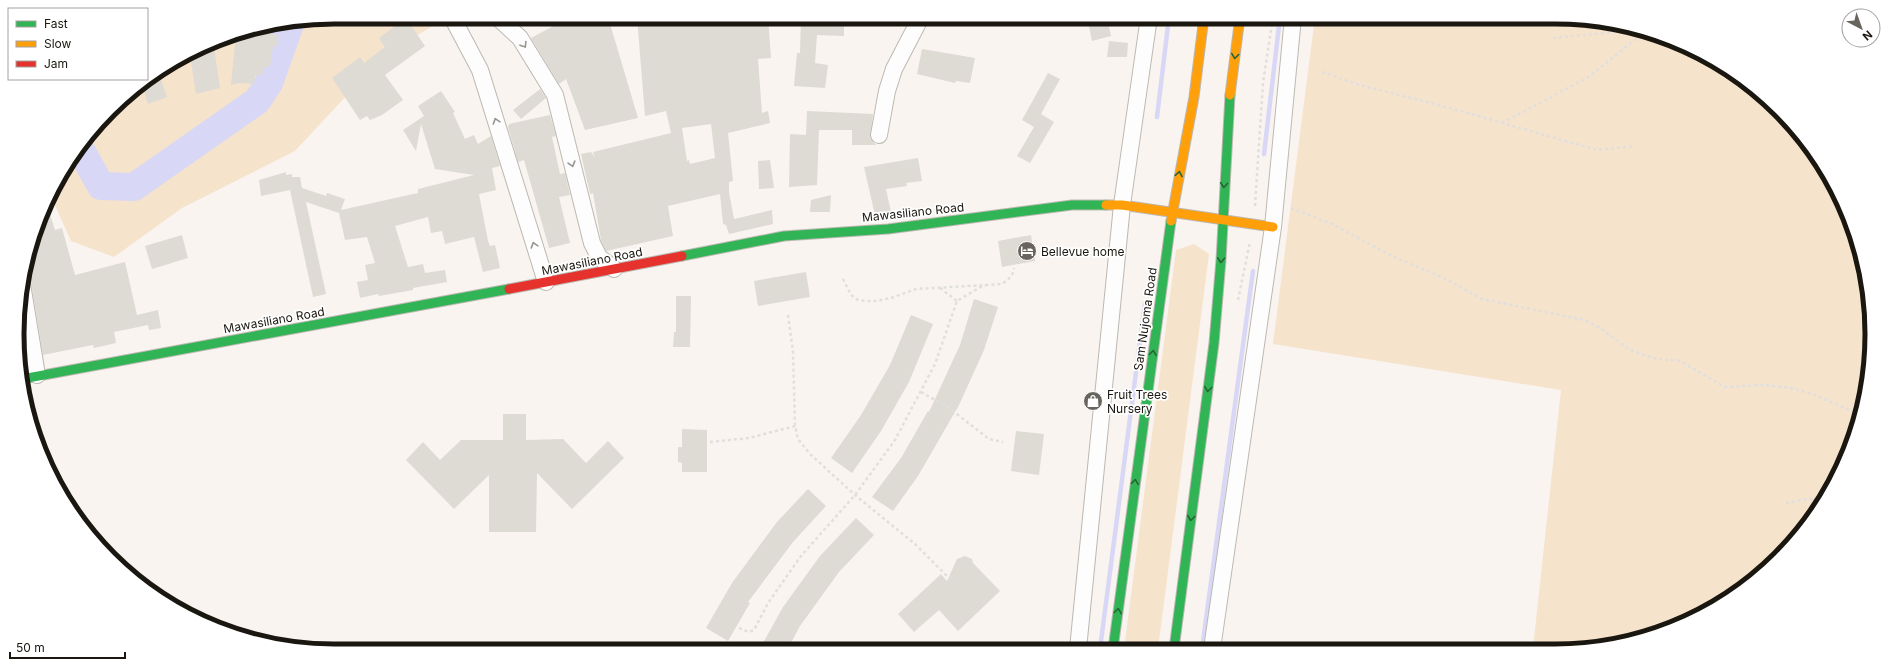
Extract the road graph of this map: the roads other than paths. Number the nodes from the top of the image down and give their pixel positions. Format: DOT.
graph roads {
  1 [pos="456,24"];
  2 [pos="505,24"];
  3 [pos="917,24"];
  4 [pos="1148,24"];
  5 [pos="1203,24"];
  6 [pos="1239,24"];
  7 [pos="1291,24"];
  8 [pos="879,135"];
  9 [pos="1122,205"];
  10 [pos="1172,212"];
  11 [pos="1222,221"];
  12 [pos="1273,227"];
  13 [pos="614,269"];
  14 [pos="546,282"];
  15 [pos="26,306"];
  16 [pos="38,375"];
  17 [pos="28,378"];
  18 [pos="1078,644"];
  19 [pos="1114,644"];
  20 [pos="1175,644"];
  21 [pos="1213,644"];
  14 -- 1 [label="street, one-way"];
  2 -- 13 [label="street, one-way"];
  3 -- 8 [label="street"];
  4 -- 9 [label="street"];
  10 -- 5 [label="main road, Sam Nujoma Road, one-way"];
  6 -- 11 [label="main road, one-way"];
  7 -- 12 [label="street"];
  9 -- 10 [label="main road, Mawasiliano Road"];
  9 -- 13 [label="main road, Mawasiliano Road"];
  9 -- 18 [label="street"];
  10 -- 11 [label="main road, Mawasiliano Road"];
  19 -- 10 [label="main road, Sam Nujoma Road, one-way"];
  11 -- 12 [label="main road, Mawasiliano Road"];
  11 -- 20 [label="main road, one-way"];
  12 -- 21 [label="street"];
  13 -- 14 [label="main road, Mawasiliano Road"];
  14 -- 16 [label="main road, Mawasiliano Road"];
  15 -- 16 [label="street"];
  16 -- 17 [label="main road, Mawasiliano Road"];
}
